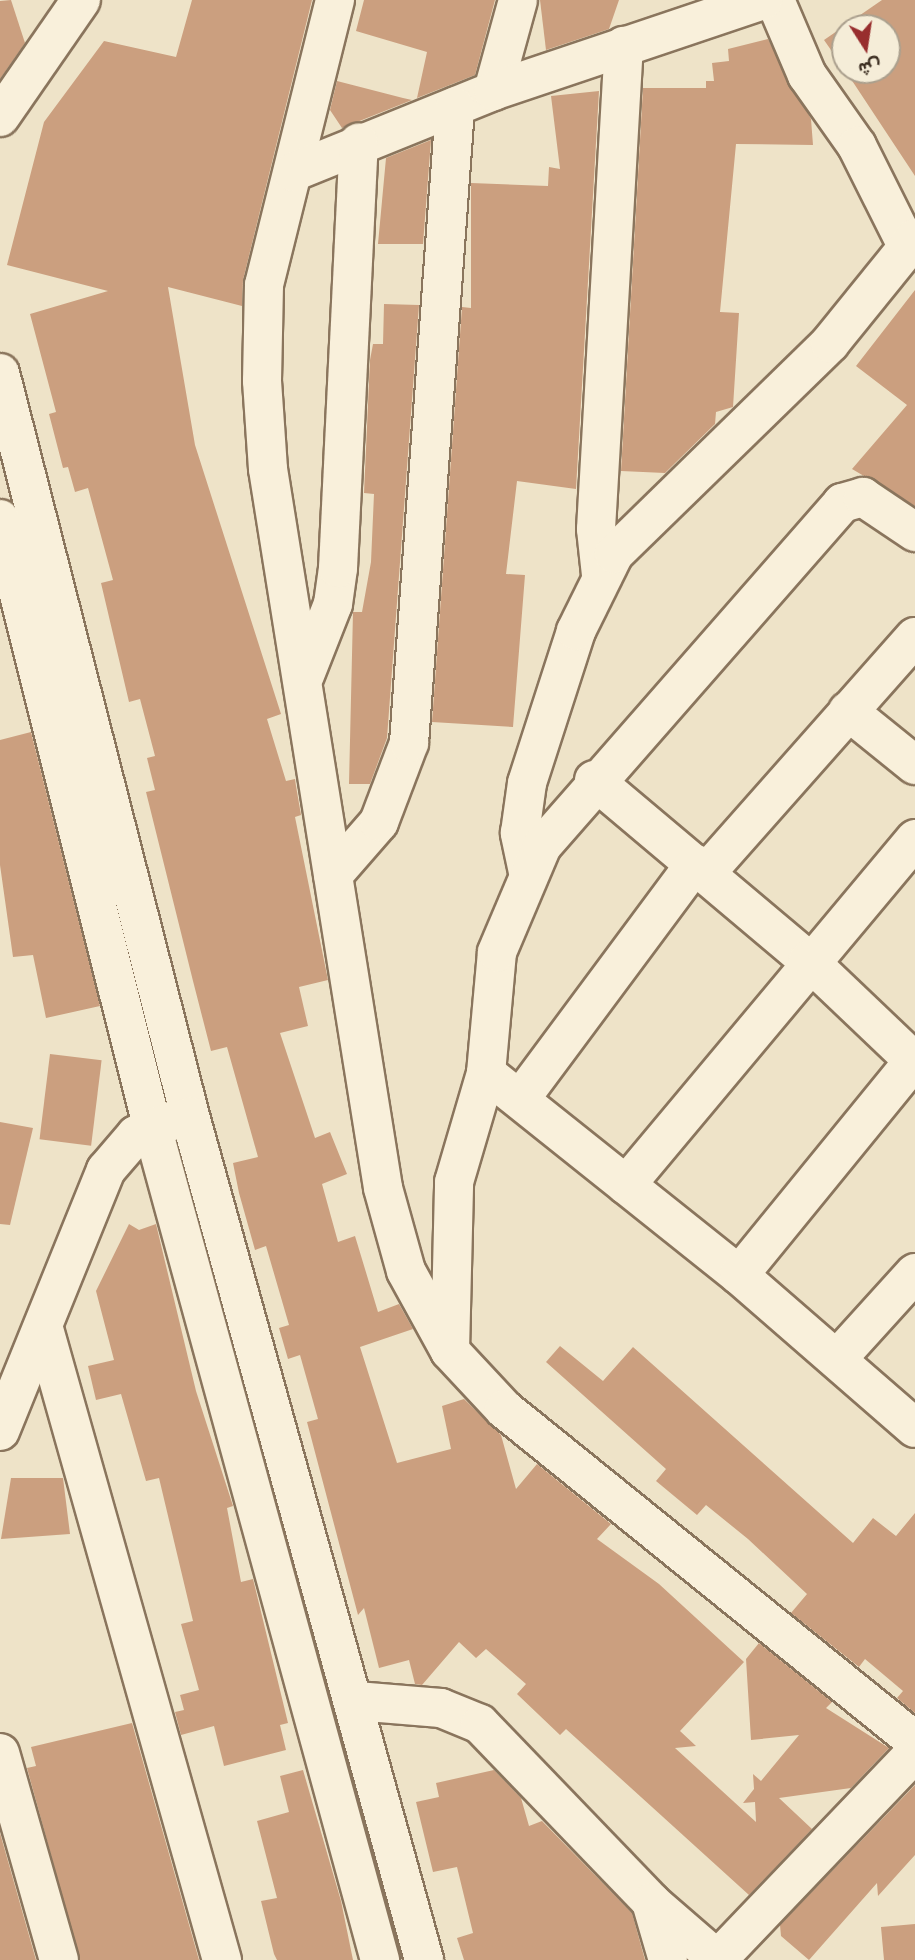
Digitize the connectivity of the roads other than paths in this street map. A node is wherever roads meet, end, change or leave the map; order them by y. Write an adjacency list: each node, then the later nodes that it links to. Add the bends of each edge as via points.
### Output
1 (81, 0): 8 (street)
2 (335, 0): 10 (street)
3 (519, 0): 6 (street)
4 (764, 0): 5 (street); 11 (street, via 807,75 857,146)
5 (624, 46): 6 (street); 16 (street, via 596,529)
6 (493, 91): 7 (street)
7 (455, 107): 9 (street); 27 (street, via 411,732 379,821)
8 (0, 117)
9 (359, 143): 10 (street); 18 (street, via 338,568 333,604)
10 (293, 172): 18 (street, via 264,285 262,381 268,469)
11 (911, 243): 16 (street, via 830,342 704,471 629,536)
12 (0, 373): 13 (street)
13 (42, 526): 15 (street); 23 (street)
14 (915, 532): 21 (street, via 863,497 849,498)
15 (2, 537): 24 (street)
16 (601, 575): 26 (street, via 576,631 527,783 520,833)
17 (915, 637): 19 (street)
18 (305, 675): 27 (street)
19 (848, 711): 20 (street); 25 (street)
20 (915, 765)
21 (594, 780): 25 (street); 26 (street)
22 (915, 839): 28 (street)
23 (118, 840): 24 (street); 32 (street)
24 (80, 851): 33 (street)
25 (700, 868): 28 (street); 31 (street)
26 (528, 872): 30 (street, via 497,952)
27 (332, 875): 38 (street, via 383,1188 406,1271)
28 (808, 960): 29 (street); 34 (street)
29 (915, 1060): 36 (street)
30 (486, 1073): 31 (street); 38 (street, via 454,1182)
31 (521, 1098): 34 (street)
32 (190, 1116): 33 (street); 42 (street)
33 (152, 1126): 37 (street, via 126,1144 106,1170); 49 (street)
34 (626, 1185): 36 (street)
35 (915, 1273): 39 (street)
36 (739, 1275): 39 (street)
37 (44, 1329): 41 (street); 48 (street)
38 (450, 1351): 43 (street, via 588,1481)
39 (836, 1359): 40 (street)
40 (915, 1428)
41 (0, 1431)
42 (356, 1701): 46 (street, via 441,1708 480,1724); 50 (street)
43 (915, 1741)
44 (0, 1753): 47 (street)
45 (915, 1753): 52 (street)
46 (651, 1902): 51 (street); 52 (street)
47 (58, 1960)
48 (222, 1960)
49 (380, 1960)
50 (424, 1960)
51 (668, 1960)
52 (718, 1960)

